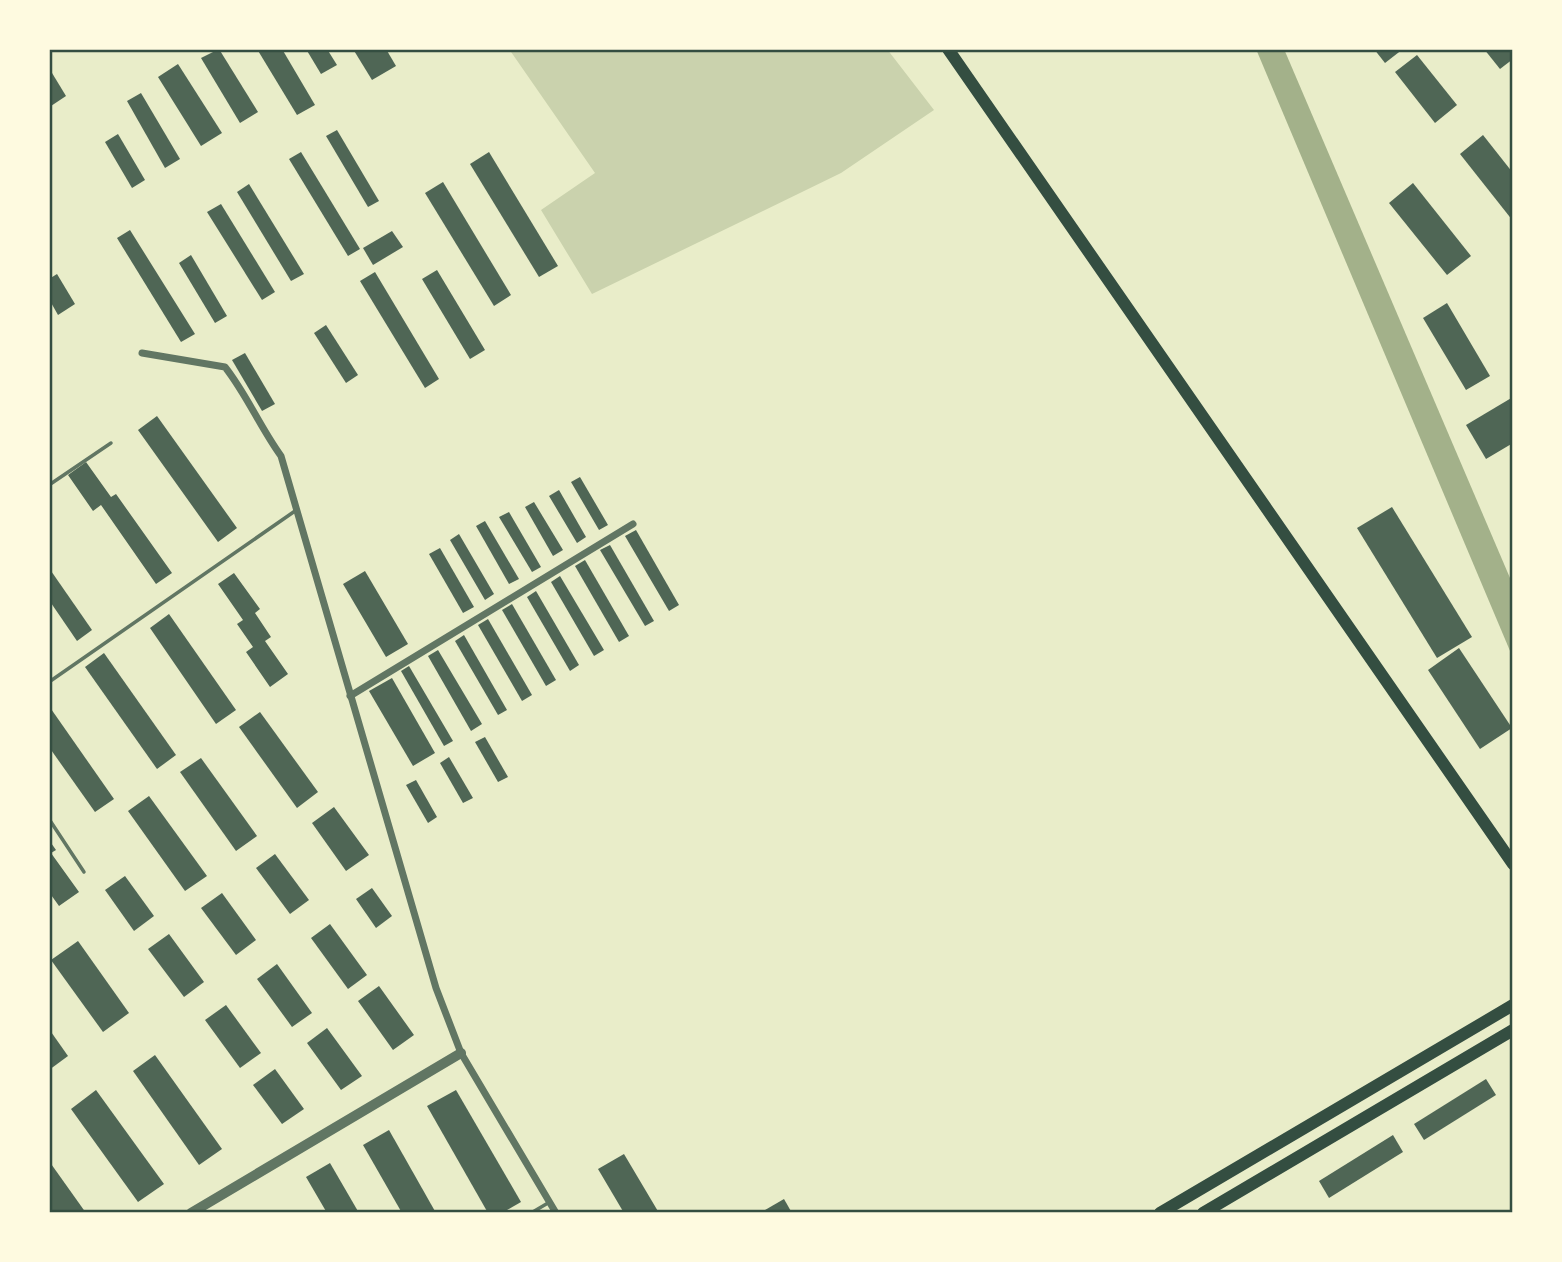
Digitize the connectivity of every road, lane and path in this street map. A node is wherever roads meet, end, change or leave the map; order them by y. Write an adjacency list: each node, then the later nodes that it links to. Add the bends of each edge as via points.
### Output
1 (948, 49): 10 (main road)
2 (142, 353): 5 (street, via 225,367 281,456)
3 (111, 443): 4 (lane)
4 (49, 485)
5 (295, 511): 7 (lane); 8 (street)
6 (633, 524): 8 (street)
7 (49, 682)
8 (350, 696): 14 (street, via 428,963)
9 (49, 819): 11 (lane)
10 (1513, 864)
11 (84, 872)
12 (1513, 1005): 19 (main road)
13 (1513, 1030): 20 (main road)
14 (461, 1052): 15 (street); 16 (street)
15 (550, 1202): 17 (lane); 18 (street)
16 (191, 1213)
17 (531, 1213)
18 (556, 1213)
19 (1160, 1213)
20 (1203, 1213)

